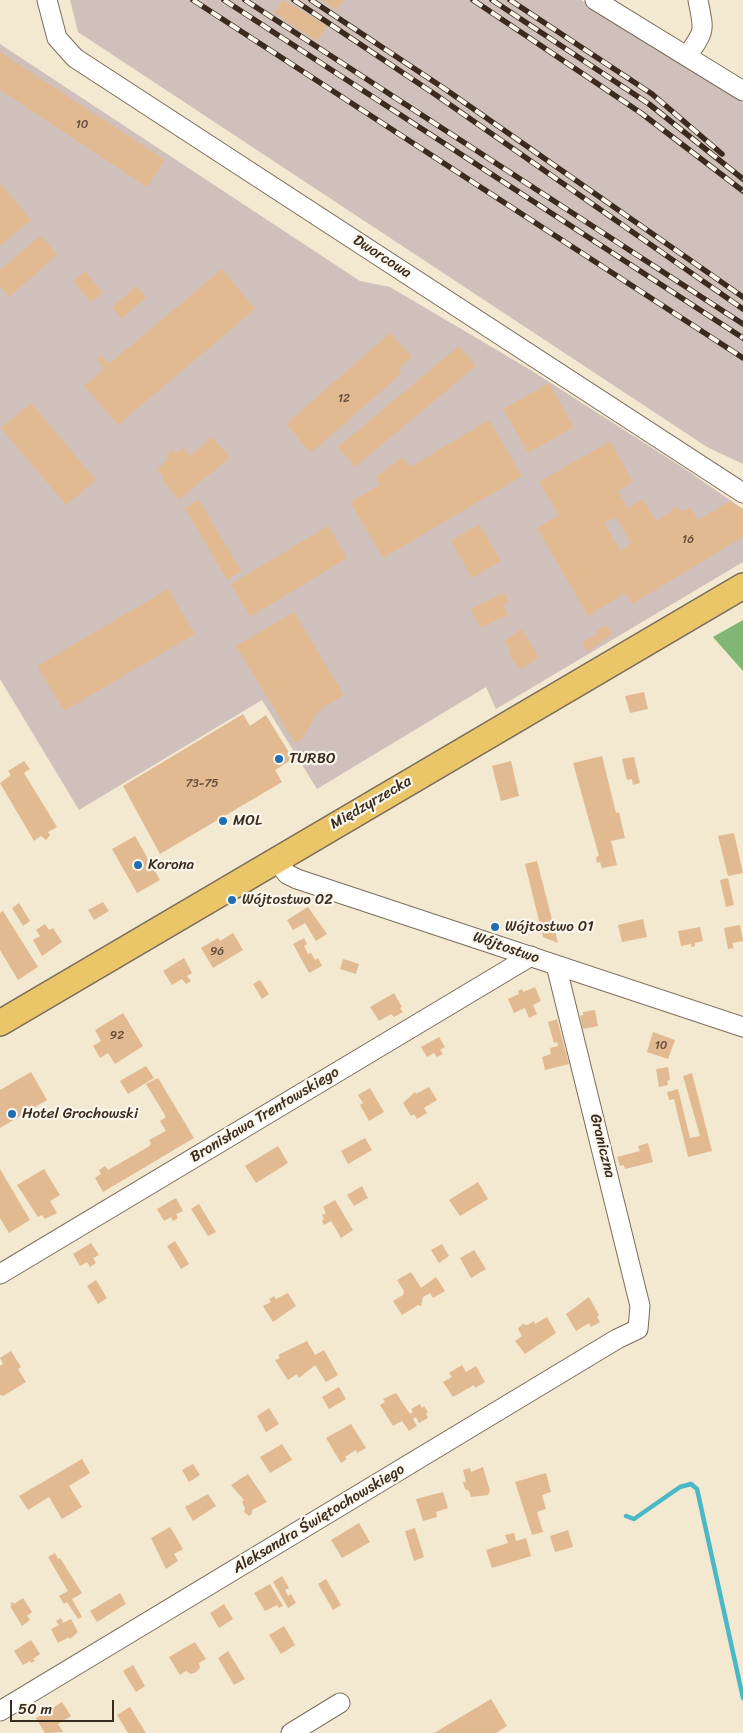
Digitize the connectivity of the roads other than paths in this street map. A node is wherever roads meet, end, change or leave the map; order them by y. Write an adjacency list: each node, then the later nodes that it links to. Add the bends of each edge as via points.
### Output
1 (47, 0): 6 (street, Dworcowa, via 57,38 75,58)
2 (595, 0): 4 (street)
3 (698, 0): 4 (street, via 704,27)
4 (687, 56): 5 (street)
5 (743, 91)
6 (743, 493)
7 (743, 586): 8 (main road, Międzyrzecka)
8 (275, 860): 9 (street, Wójtostwo, via 287,874 297,879); 11 (main road, Międzyrzecka)
9 (531, 956): 10 (street, Wójtostwo); 13 (street, Bronisława Trentowskiego)
10 (556, 965): 12 (street, Wójtostwo); 14 (street, Graniczna, via 640,1306)
11 (0, 1023)
12 (743, 1028)
13 (0, 1274)
14 (638, 1329): 16 (street, Aleksandra Świętochowskiego)
15 (340, 1703): 17 (street)
16 (0, 1711)
17 (291, 1733)

